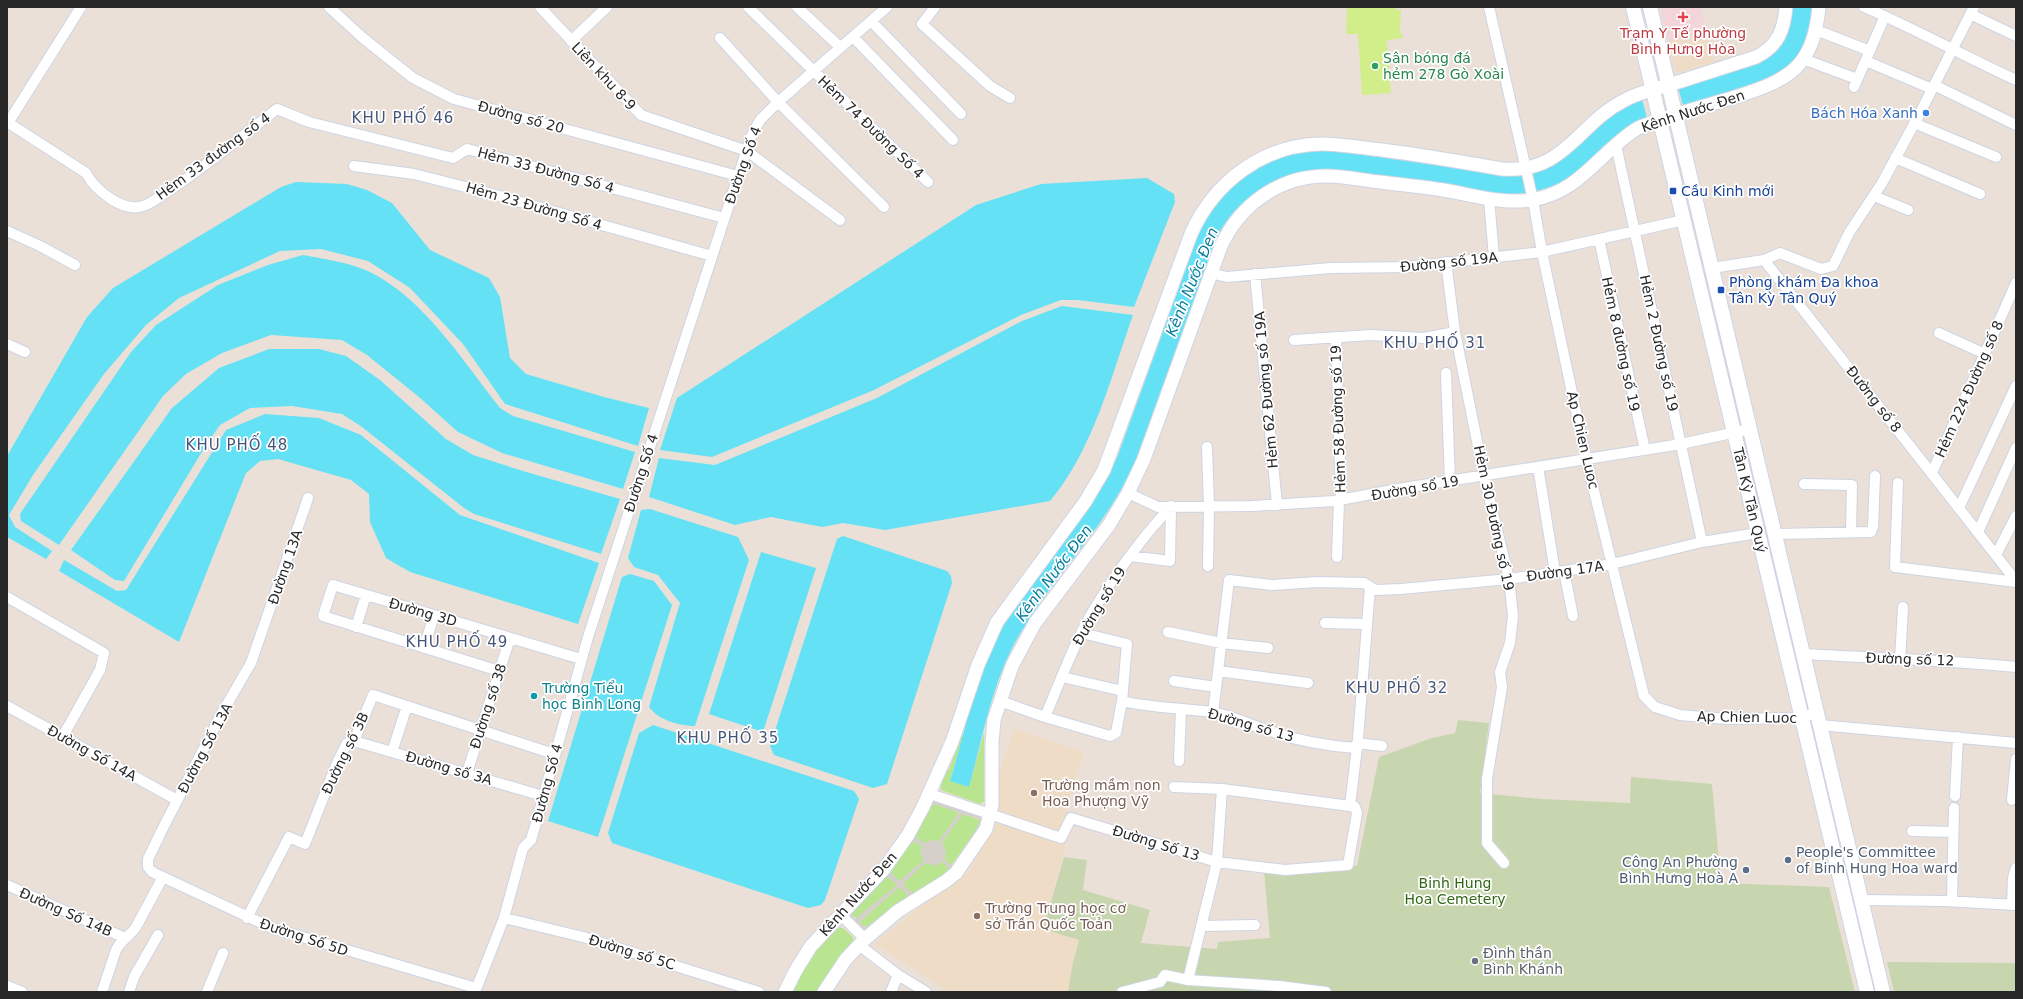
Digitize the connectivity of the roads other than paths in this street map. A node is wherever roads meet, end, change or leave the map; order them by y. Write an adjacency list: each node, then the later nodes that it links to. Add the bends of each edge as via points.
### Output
1 (81, 7): 39 (street)
2 (329, 7): 49 (street, Đường số 20, via 413,78 454,99)
3 (540, 7): 22 (street, Liên khu 8-9)
4 (606, 7): 22 (street)
5 (748, 7): 28 (street, Hẻm 74 Đường Số 4)
6 (797, 7): 23 (street)
7 (887, 7): 17 (street, Đường Số 4)
8 (935, 7): 33 (street, via 922,24 990,86)
9 (1489, 7): 48 (street, Ap Chien Luoc)
10 (1633, 7): 32 (main road, Tân Kỳ Tân Quý)
11 (1650, 7): 30 (main road, Tân Kỳ Tân Quý)
12 (1786, 7): 30 (street, Kênh Nước Đen, via 1780,35 1768,50 1756,57)
13 (1819, 7): 18 (street, Kênh Nước Đen)
14 (1864, 7): 16 (street)
15 (1972, 10): 19 (street); 24 (street)
16 (1885, 16): 24 (street); 25 (street)
17 (871, 21): 20 (street, Đường Số 4); 36 (street)
18 (1816, 30): 25 (street); 26 (street, Kênh Nước Đen)
19 (2016, 36)
20 (853, 37): 23 (street, Đường Số 4); 42 (street)
21 (720, 38): 34 (street)
22 (571, 40): 44 (street, Liên khu 8-9, via 641,114)
23 (840, 47): 28 (street, Đường Số 4)
24 (1952, 49): 29 (street); 31 (street)
25 (1870, 51): 27 (street)
26 (1803, 59): 27 (street, via 1856,83); 37 (street, Kênh Nước Đen, via 1787,77 1770,85)
27 (1866, 60): 31 (street)
28 (814, 72): 34 (street, Đường Số 4); 50 (street, Hẻm 74 Đường Số 4)
29 (2016, 80)
30 (1668, 85): 32 (street, Kênh Nước Đen); 37 (main road, Tân Kỳ Tân Quý)
31 (1933, 87): 40 (street); 41 (street)
32 (1653, 90): 38 (main road, Tân Kỳ Tân Quý); 48 (street, Kênh Nước Đen, via 1617,104 1557,156)
33 (1010, 98)
34 (778, 102): 44 (street, Đường Số 4, via 760,120); 55 (street)
35 (277, 109): 39 (street, Hẻm 33 đường số 4, via 180,183 143,207 125,206 111,200 86,173); 57 (street, Hẻm 33 Đường Số 4, via 309,122 453,158 467,149)
36 (961, 114)
37 (1675, 116): 38 (street, Kênh Nước Đen); 69 (main road, Tân Kỳ Tân Quý)
38 (1660, 120): 43 (street, Kênh Nước Đen, via 1638,128); 59 (main road, Tân Kỳ Tân Quý)
39 (8, 122)
40 (1914, 123): 45 (street); 46 (street)
41 (2016, 125)
42 (953, 140)
43 (1616, 145): 53 (street, Kênh Nước Đen, via 1572,184); 61 (street, Hẻm 2 Đường số 19)
44 (747, 151): 49 (street, Đường Số 4); 58 (street, Liên khu 8-9)
45 (1996, 157)
46 (1895, 158): 51 (street); 52 (street)
47 (354, 166): 64 (street, Hẻm 23 Đường Số 4, via 414,174)
48 (1527, 170): 53 (street, Ap Chien Luoc); 166 (street, Kênh Nước Đen, via 1502,169 1410,154 1316,144 1291,148 1264,157 1241,171 1220,190 1202,213 1191,234 1104,470 1086,502 997,622)
49 (738, 176): 57 (street, Đường Số 4)
50 (928, 182)
51 (1980, 194)
52 (1874, 196): 56 (street); 66 (street, via 1849,233 1833,266 1821,269 1780,253)
53 (1532, 197): 54 (street, Kênh Nước Đen, via 1509,201); 63 (street, Ap Chien Luoc)
54 (1489, 199): 65 (street); 70 (street, Kênh Nước Đen, via 1445,190 1335,177 1316,176 1296,180 1270,191 1245,210 1225,237)
55 (884, 207)
56 (1908, 210)
57 (724, 218): 64 (street, Đường Số 4)
58 (840, 220)
59 (1684, 220): 61 (street, Đường số 19A); 83 (main road, Tân Kỳ Tân Quý)
60 (7, 231): 68 (street)
61 (1634, 231): 62 (street, Đường số 19A); 84 (street, Hẻm 2 Đường số 19)
62 (1599, 239): 63 (street, Đường số 19A); 87 (street, Hẻm 8 đường số 19)
63 (1542, 252): 65 (street, Đường số 19A); 88 (street, Ap Chien Luoc)
64 (712, 256): 134 (street, Đường Số 4)
65 (1494, 257): 67 (street, Đường số 19A)
66 (1764, 260): 69 (street); 90 (street, Đường số 8)
67 (1446, 262): 71 (street, Đường số 19A, via 1408,267 1331,268); 73 (street, Hẻm 30 Đường số 19)
68 (75, 265)
69 (1712, 268): 82 (main road, Tân Kỳ Tân Quý)
70 (1210, 273): 71 (street, Đường số 19A, via 1227,277); 96 (street, Kênh Nước Đen, via 1144,459)
71 (1255, 274): 99 (street, Hẻm 62 Đường số 19A)
72 (2016, 283): 79 (street, Hẻm 224 Đường số 8)
73 (1455, 332): 75 (street, via 1424,338 1371,335); 91 (street, Hẻm 30 Đường số 19)
74 (1939, 333): 79 (street)
75 (1336, 338): 76 (street); 98 (street, Hẻm 58 Đường số 19)
76 (1294, 340)
77 (7, 344): 78 (street)
78 (25, 352)
79 (1985, 354): 90 (street, Hẻm 224 Đường số 8)
80 (1446, 373): 93 (street)
81 (2016, 386): 102 (street)
82 (1750, 429): 83 (street, Đường số 19); 107 (main road, Tân Kỳ Tân Quý)
83 (1734, 433): 84 (street, Đường số 19); 106 (main road, Tân Kỳ Tân Quý)
84 (1681, 444): 87 (street, Đường số 19); 108 (street, Hẻm 2 Đường số 19)
85 (1206, 447): 101 (street)
86 (2016, 448): 105 (street)
87 (1645, 450): 88 (street, Đường số 19)
88 (1586, 458): 89 (street, Đường số 19); 112 (street, Ap Chien Luoc)
89 (1538, 467): 91 (street, Đường số 19); 114 (street)
90 (1932, 474): 102 (street, Đường số 8)
91 (1484, 476): 93 (street, Đường số 19); 115 (street, Hẻm 30 Đường số 19)
92 (1876, 476): 104 (street, via 1872,530)
93 (1450, 482): 98 (street, Đường số 19)
94 (1898, 483): 116 (street, via 1895,567)
95 (1804, 484): 104 (street, via 1852,486)
96 (1128, 493): 100 (street, Đường số 19, via 1158,506); 144 (street, Kênh Nước Đen, via 1109,525 1030,631 1012,666)
97 (308, 498): 128 (street, Đường 13A)
98 (1340, 500): 99 (street, Đường số 19); 111 (street, Hẻm 58 Đường số 19)
99 (1277, 505): 101 (street, Đường số 19)
100 (1171, 506): 101 (street, Đường số 19); 110 (street, Đường số 19); 110 (street, via 1170,561)
101 (1209, 506): 113 (street)
102 (1959, 508): 105 (street, Đường số 8)
103 (2016, 516): 109 (street)
104 (1851, 532): 107 (street)
105 (1978, 532): 109 (street, Đường số 8)
106 (1758, 533): 108 (street, Đường 17A); 150 (main road, Tân Kỳ Tân Quý)
107 (1775, 534): 133 (main road, Tân Kỳ Tân Quý)
108 (1702, 542): 112 (street, Đường 17A)
109 (1996, 555): 116 (street, Đường số 8)
110 (1130, 556): 127 (street, Đường số 19, via 1092,612)
111 (1337, 557)
112 (1612, 564): 114 (street, Đường 17A); 150 (street, Ap Chien Luoc, via 1644,696 1655,707 1680,715 1726,719)
113 (1208, 566)
114 (1559, 571): 115 (street, Đường 17A); 122 (street)
115 (1509, 578): 117 (street, Đường 17A, via 1395,590 1375,590); 178 (street, Hẻm 30 Đường số 19, via 1512,623 1510,643 1500,672 1502,687 1488,779 1488,843)
116 (2016, 581)
117 (1370, 587): 124 (street); 130 (street, Đường 17A, via 1364,583 1272,585 1229,580)
118 (366, 595): 121 (street, Đường 3D); 125 (street); 125 (street, Đường 3D, via 333,585 323,616)
119 (7, 597): 153 (street, via 104,653 100,670)
120 (1903, 607): 135 (street)
121 (434, 615): 129 (street, Đường 3D); 131 (street)
122 (1573, 616)
123 (1325, 623): 124 (street)
124 (1366, 624): 157 (street)
125 (356, 627): 131 (street)
126 (1168, 632): 130 (street)
127 (1082, 633): 139 (street, Đường số 19); 143 (street, via 1128,644)
128 (260, 637): 169 (street, Đường Số 13A, via 251,663)
129 (510, 638): 134 (street, Đường 3D); 137 (street, Đường số 38)
130 (1221, 643): 132 (street); 138 (street)
131 (424, 648): 137 (street)
132 (1268, 648)
133 (1803, 654): 135 (street, Đường số 12); 151 (main road, Tân Kỳ Tân Quý)
134 (581, 659): 160 (street, Đường Số 4)
135 (1900, 660): 136 (street, Đường số 12)
136 (2016, 667)
137 (499, 671): 152 (street, Đường số 38)
138 (1218, 671): 141 (street); 142 (street)
139 (1062, 677): 143 (street); 149 (street, Đường số 19)
140 (1174, 681): 142 (street)
141 (1308, 683)
142 (1216, 687): 148 (street)
143 (1122, 696): 147 (street, Đường số 13, via 1147,707); 149 (street, via 1116,733 1110,736)
144 (1000, 701): 149 (street); 173 (street, Kênh Nước Đen, via 994,720 992,742)
145 (7, 706): 153 (street, Đường Số 14A)
146 (407, 706): 152 (street, Đường số 3B); 155 (street, Đường số 3B, via 372,695); 159 (street)
147 (1181, 710): 148 (street, Đường số 13); 162 (street)
148 (1213, 713): 157 (street, Đường số 13, via 1302,740 1339,747)
149 (1045, 717)
150 (1802, 718): 151 (street, Ap Chien Luoc); 209 (main road, Tân Kỳ Tân Quý)
151 (1819, 719): 154 (street); 182 (main road, Tân Kỳ Tân Quý)
152 (480, 731): 160 (street, Đường số 3B); 163 (street, Đường số 38)
153 (63, 736): 169 (street, Đường Số 14A)
154 (1958, 737): 156 (street); 168 (street)
155 (354, 741): 159 (street, Đường số 3A); 186 (street, Đường số 3B, via 347,743 337,763 305,844 288,837)
156 (2016, 743)
157 (1356, 746): 158 (street, Đường số 13); 171 (street)
158 (1382, 746)
159 (392, 752): 163 (street, Đường số 3A)
160 (554, 754): 167 (street, Đường Số 4)
161 (2016, 759): 170 (street)
162 (1179, 761)
163 (467, 773): 167 (street, Đường số 3A)
164 (1174, 787): 165 (street)
165 (1222, 789): 171 (street); 177 (street)
166 (930, 794): 173 (street); 185 (street, Kênh Nước Đen, via 908,835 891,859)
167 (543, 796): 187 (street, Đường Số 4, via 531,840 523,848)
168 (1955, 796)
169 (177, 800): 176 (street, Đường Số 13A)
170 (2012, 800)
171 (1350, 806): 177 (street, via 1355,807 1357,813 1348,865 1285,870)
172 (1954, 808): 175 (street)
173 (991, 815): 177 (street, Đường Số 13, via 1061,838 1071,818); 192 (street, Kênh Nước Đen, via 982,835 956,873 898,911)
174 (1912, 832): 175 (street)
175 (1953, 832): 183 (street)
176 (148, 859): 180 (street, Đường Số 5D, via 148,868)
177 (1217, 862): 189 (street, Đường Số 13)
178 (1504, 863)
179 (2016, 868): 184 (street, via 2013,878)
180 (163, 877): 186 (street, Đường Số 5D); 191 (street, via 136,927)
181 (7, 885): 191 (street, Đường Số 14B)
182 (1862, 900): 183 (street); 210 (main road, Tân Kỳ Tân Quý)
183 (1952, 901): 184 (street)
184 (2014, 905)
185 (840, 914): 192 (street); 203 (street, Kênh Nước Đen, via 806,953)
186 (248, 918): 197 (street, Đường Số 5D, via 302,938)
187 (504, 918): 197 (street, Đường Số 4); 202 (street, Đường số 5C, via 590,939)
188 (1255, 925): 189 (street)
189 (1201, 926): 195 (street, Đường Số 13)
190 (158, 935): 200 (street, via 134,977)
191 (125, 938): 199 (street, via 116,950)
192 (862, 942): 194 (street); 204 (street, Kênh Nước Đen, via 838,970)
193 (223, 953): 201 (street)
194 (898, 975): 205 (street); 206 (street)
195 (1188, 980): 207 (street, via 1165,975 1160,982); 208 (street)
196 (7, 986): 198 (street)
197 (476, 990)
198 (22, 992)
199 (102, 992)
200 (129, 992)
201 (207, 992)
202 (759, 992)
203 (785, 992)
204 (824, 992)
205 (891, 992)
206 (926, 992)
207 (1122, 992)
208 (1326, 992)
209 (1867, 992)
210 (1884, 992)

